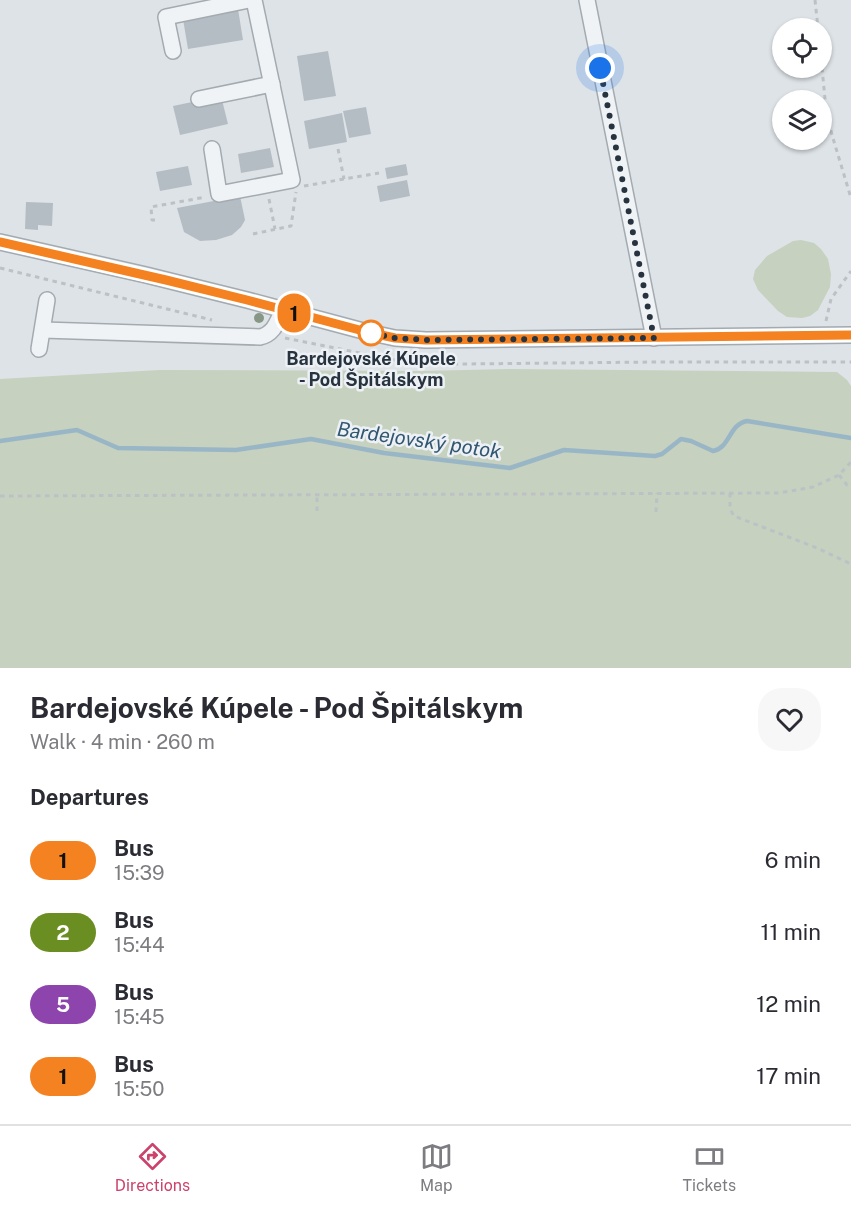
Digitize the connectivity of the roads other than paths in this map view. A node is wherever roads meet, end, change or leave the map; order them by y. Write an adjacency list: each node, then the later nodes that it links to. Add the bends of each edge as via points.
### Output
1 (249, 0): 4 (street, via 166,16)
2 (254, 0): 5 (street)
3 (587, 0): 13 (street)
4 (173, 51)
5 (272, 84): 6 (street); 7 (street, via 292,180 219,194)
6 (199, 99)
7 (212, 149)
8 (0, 242): 10 (street)
9 (47, 300): 11 (street)
10 (283, 310): 11 (street, via 274,329 260,337); 13 (street, via 408,339)
11 (43, 330): 14 (street)
12 (851, 335): 13 (street)
13 (654, 338)
14 (39, 349)

